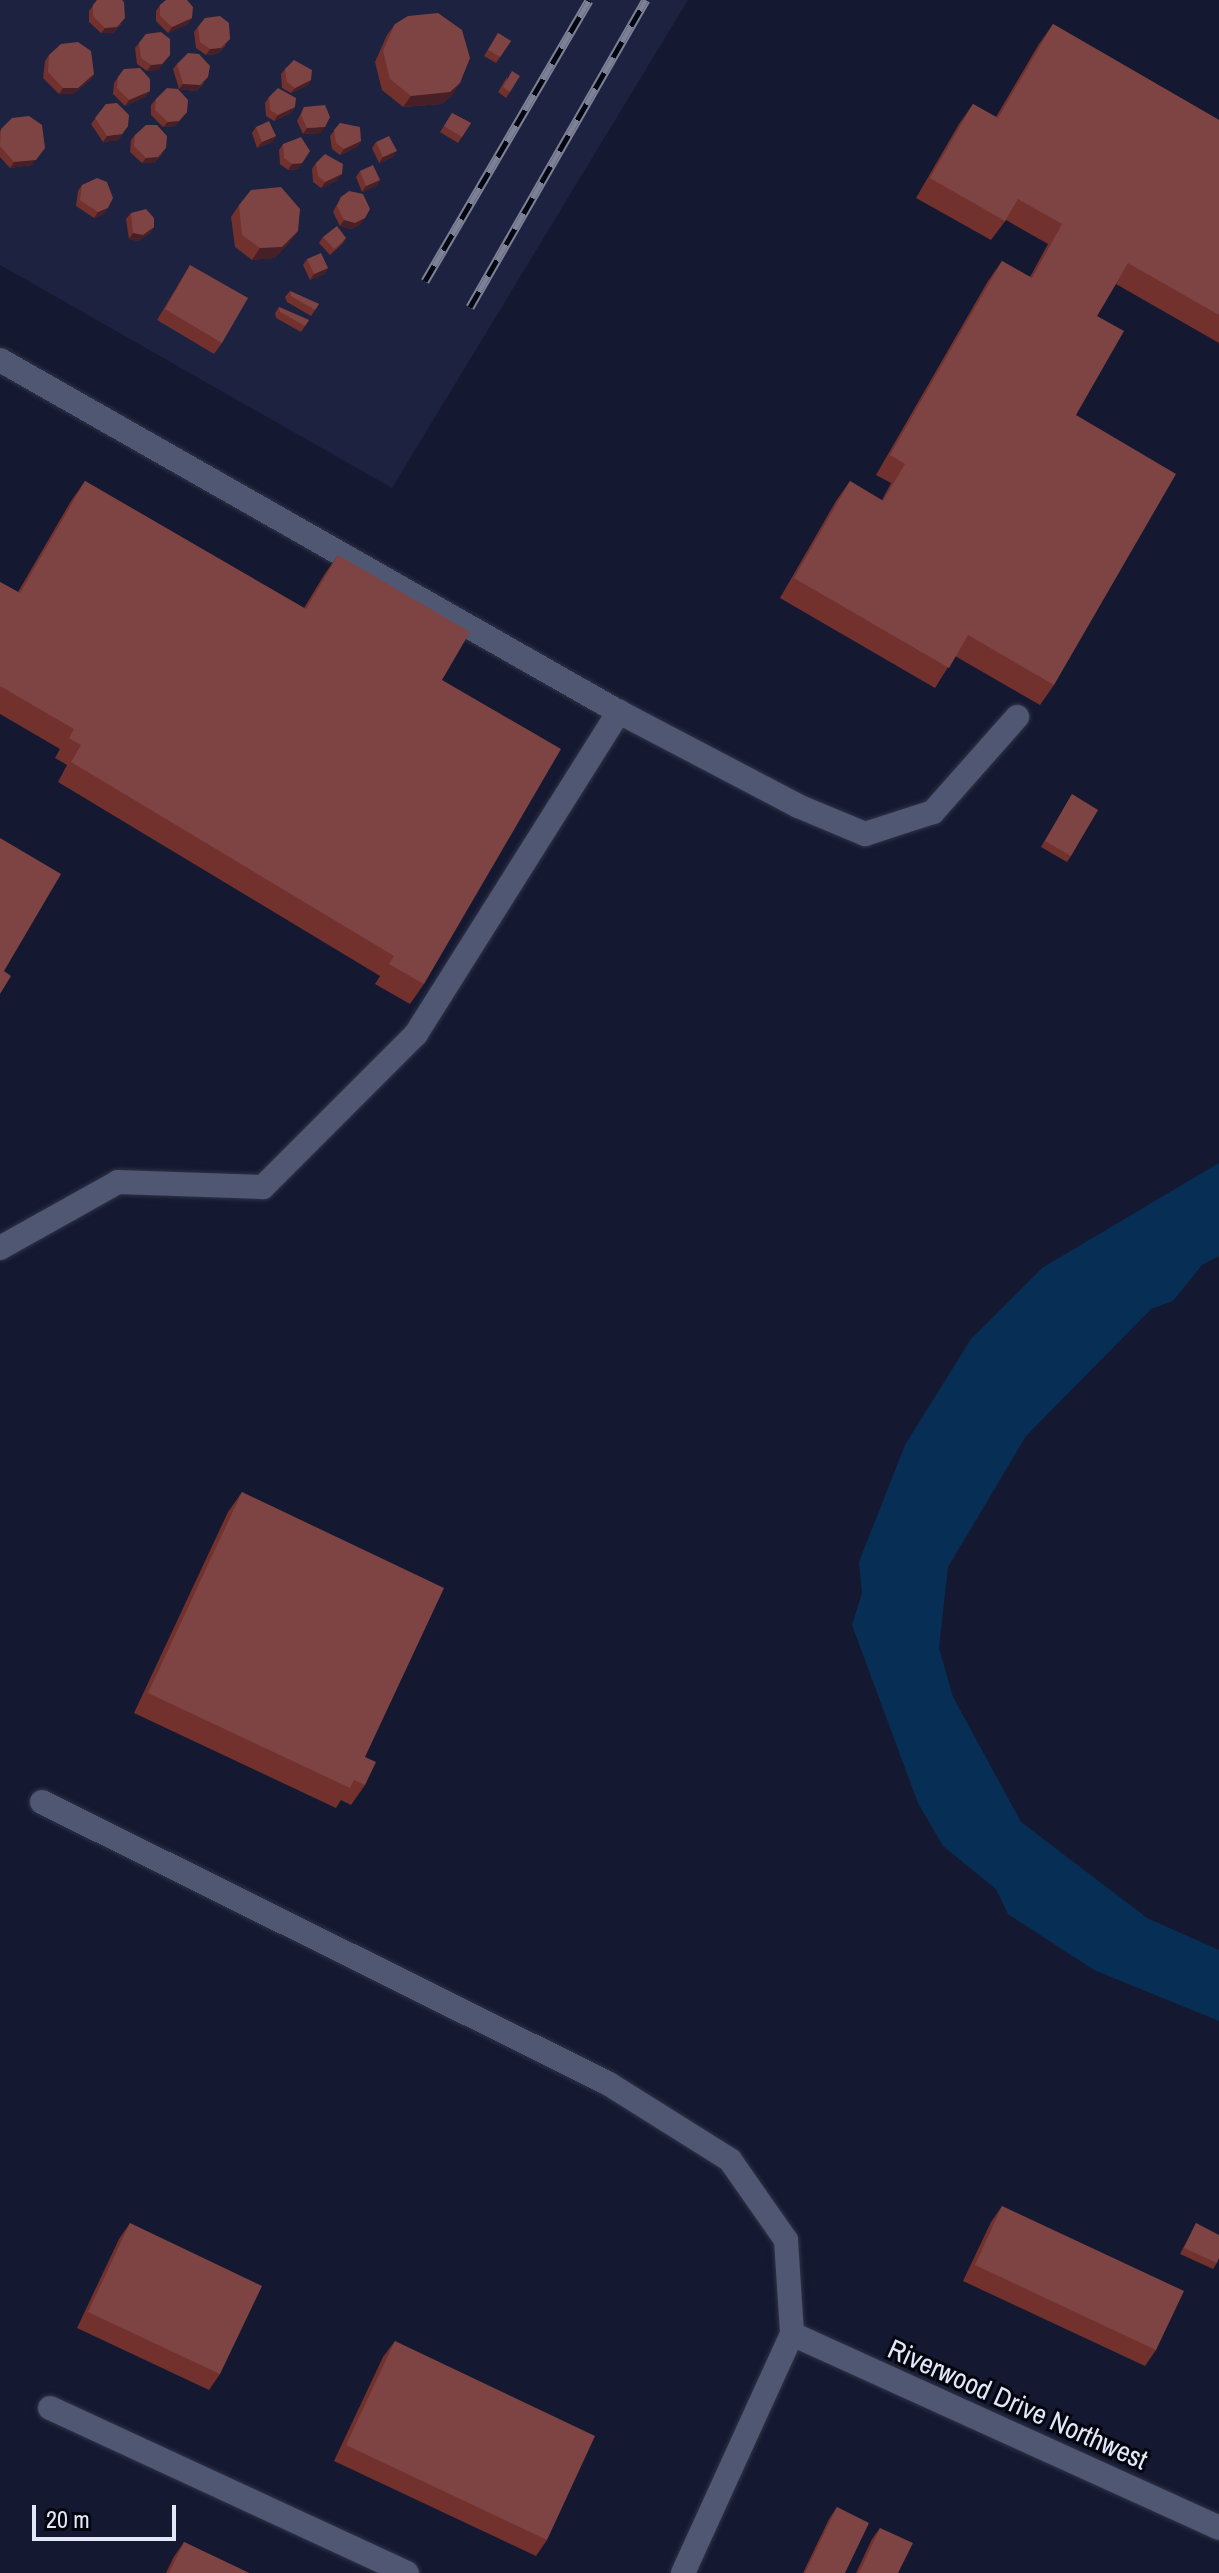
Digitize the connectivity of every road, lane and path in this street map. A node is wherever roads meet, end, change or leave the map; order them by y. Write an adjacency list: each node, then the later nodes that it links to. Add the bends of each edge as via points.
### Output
1 (0, 360): 2 (street)
2 (619, 712): 3 (street, via 798,806 865,834 933,812); 4 (street, via 416,1034 263,1187 118,1182)
3 (1017, 717)
4 (0, 1248)
5 (42, 1802): 6 (street, via 609,2084 730,2160 786,2240)
6 (792, 2334): 8 (street, Riverwood Drive Northwest); 10 (street)
7 (50, 2408): 9 (street)
8 (1219, 2528)
9 (407, 2573)
10 (683, 2573)

